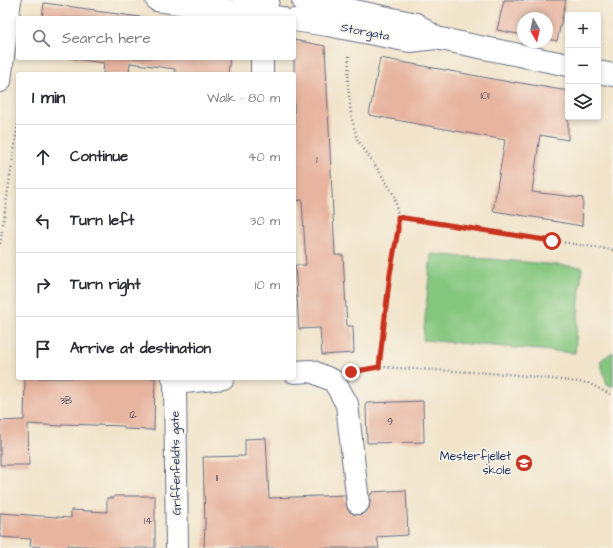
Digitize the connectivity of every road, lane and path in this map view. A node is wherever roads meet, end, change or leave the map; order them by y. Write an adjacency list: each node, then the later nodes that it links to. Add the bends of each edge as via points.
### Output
1 (10, 0): 13 (main road)
2 (157, 0): 4 (main road)
3 (303, 0): 6 (main road, Storgata, via 416,24)
4 (262, 11)
5 (296, 20): 6 (main road, Storgata, via 410,41)
6 (436, 38): 9 (main road, Storgata)
7 (349, 54): 15 (path, via 348,84 351,115 357,139 395,197)
8 (262, 60): 10 (main road)
9 (565, 64)
10 (262, 72)
11 (601, 73): 12 (main road)
12 (613, 75)
13 (0, 81)
14 (16, 137): 16 (path)
15 (398, 217): 17 (path); 18 (path)
16 (0, 244)
17 (613, 250)
18 (379, 367): 21 (path, via 351,372); 22 (path, via 508,374 580,382 588,383)
19 (296, 372): 21 (main road, via 311,371)
20 (174, 380): 24 (main road, Griffenfeldts gate)
21 (334, 381): 23 (main road, via 347,404)
22 (612, 395)
23 (358, 503)
24 (177, 548)

